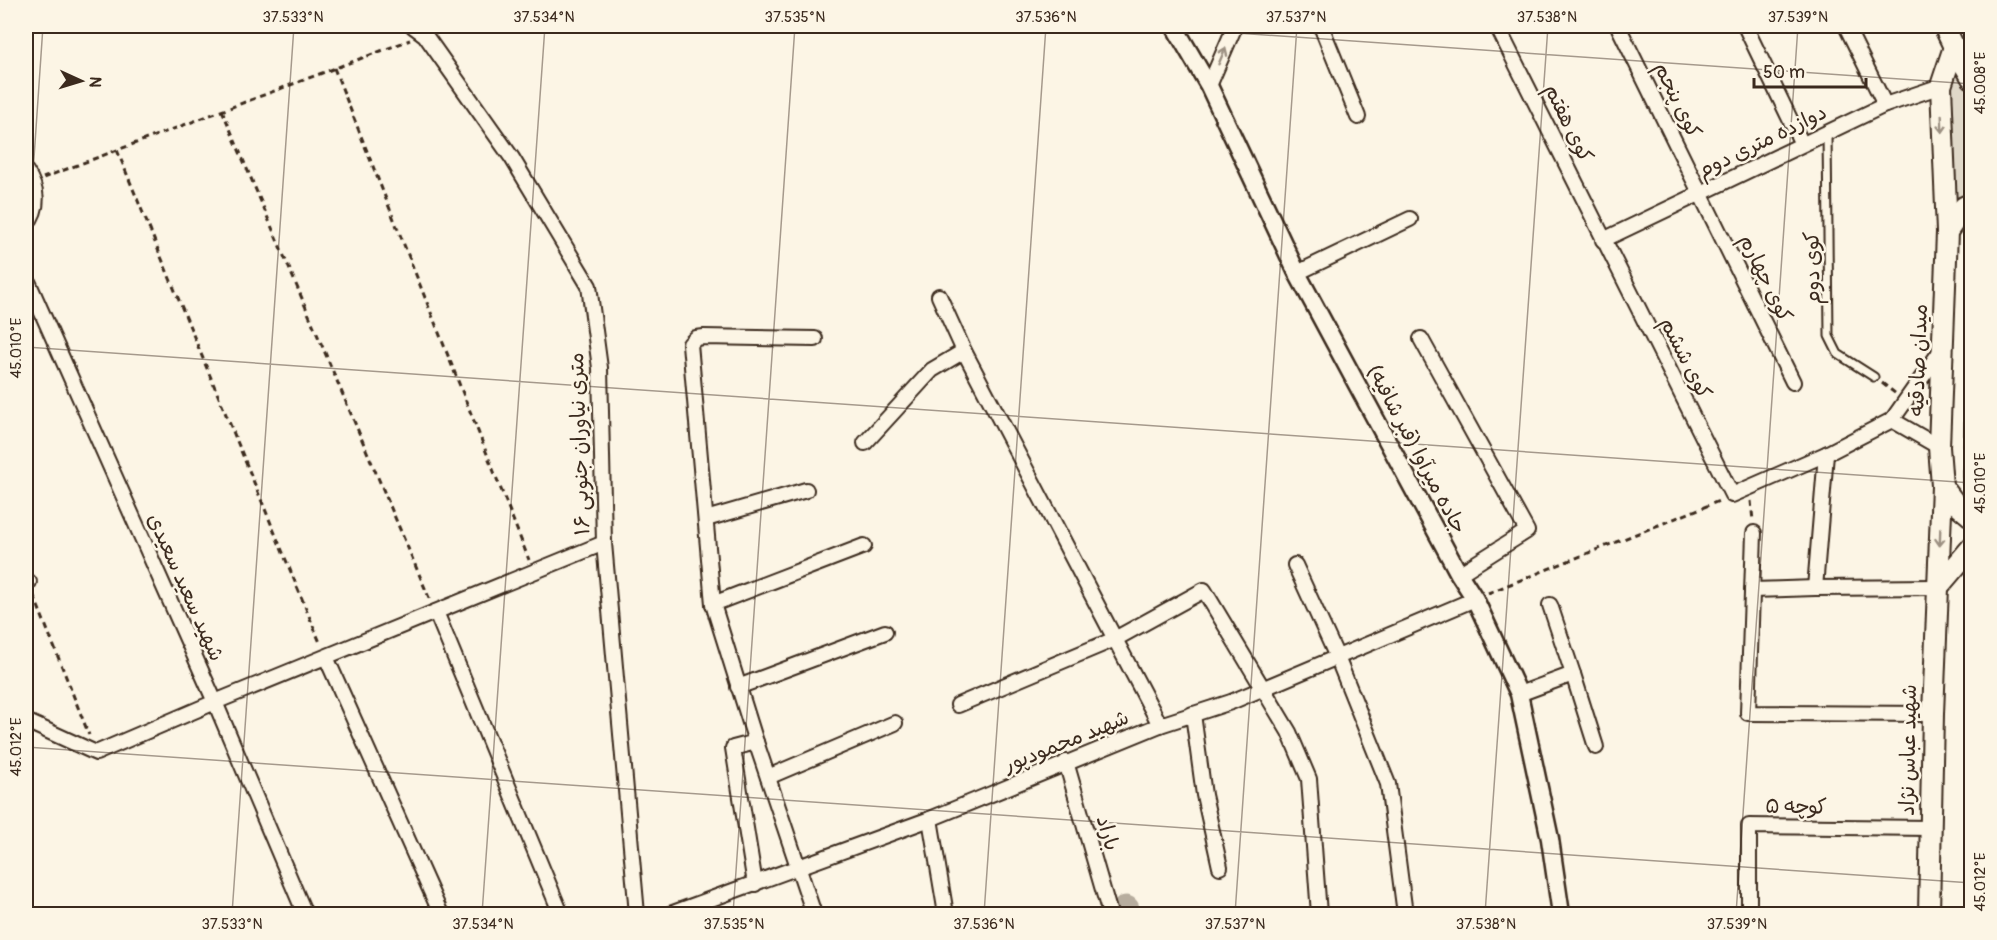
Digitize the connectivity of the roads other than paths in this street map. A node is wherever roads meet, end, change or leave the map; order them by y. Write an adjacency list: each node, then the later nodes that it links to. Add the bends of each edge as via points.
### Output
1 (413, 26): 45 (street, ۱۶ متری نیاوران جنوبی, via 425,35 512,158 589,286 600,368)
2 (1174, 26): 14 (street, جاده میرآوا (قبر شافیه))
3 (1222, 26): 4 (street)
4 (1229, 26)
5 (1235, 26): 14 (street, one-way to 5)
6 (1321, 26): 17 (street)
7 (1497, 26): 26 (street, کوی هفتم)
8 (1618, 26): 21 (street, کوی پنجم)
9 (1745, 26): 19 (street)
10 (1845, 26): 16 (street)
11 (1944, 26): 12 (main road)
12 (1954, 47): 13 (main road); 15 (main road)
13 (1971, 78)
14 (1209, 86): 27 (street, جاده میرآوا (قبر شافیه))
15 (1941, 86): 16 (street, دوازده متری دوم); 25 (main road, میدان صادقیه, one-way to 25)
16 (1885, 105): 18 (street, دوازده متری دوم)
17 (1358, 117)
18 (1827, 132): 19 (street, دوازده متری دوم); 34 (lane, کوی دوم, via 1829,336 1838,354)
19 (1802, 144): 21 (street, دوازده متری دوم)
20 (29, 176): 24 (street, via 36,207)
21 (1701, 193): 26 (street, دوازده متری دوم); 35 (street, کوی چهارم)
22 (1971, 203): 25 (main road)
23 (1410, 219): 27 (street)
24 (26, 225)
25 (1947, 232): 32 (main road, میدان صادقیه)
26 (1603, 240): 39 (street, کوی ششم, via 1732,495)
27 (1297, 273): 49 (street, جاده میرآوا (قبر شافیه))
28 (26, 277): 65 (street, شهید سعید سعیدی)
29 (939, 296): 33 (street)
30 (816, 339): 43 (street, via 704,337 690,344)
31 (1421, 339): 49 (street, via 1527,531)
32 (1942, 349): 36 (street); 38 (main road, میدان صادقیه)
33 (964, 351): 37 (street, via 932,370); 58 (street)
34 (1874, 376)
35 (1793, 382)
36 (1892, 420): 38 (street); 39 (street)
37 (865, 443)
38 (1939, 447): 40 (main road, میدان صادقیه)
39 (1826, 453): 51 (street)
40 (1942, 486): 42 (main road); 50 (main road, شهید عباس نژاد, one-way to 50)
41 (806, 490): 43 (street)
42 (1971, 517)
43 (706, 519): 54 (street)
44 (1754, 532): 52 (street)
45 (604, 543): 56 (street); 84 (street, ۱۶ متری نیاوران جنوبی)
46 (864, 546): 54 (street)
47 (1971, 547): 50 (main road)
48 (1295, 565): 60 (street)
49 (1459, 574): 53 (street, جاده میرآوا (قبر شافیه))
50 (1938, 587): 51 (street); 68 (main road, شهید عباس نژاد)
51 (1815, 588): 52 (street)
52 (1752, 590): 68 (street, via 1748,713)
53 (1475, 599): 60 (street, شهید محمودپور); 64 (street, جاده میرآوا (قبر شافیه))
54 (713, 604): 62 (street)
55 (1550, 605): 61 (street)
56 (436, 612): 59 (street); 83 (street)
57 (885, 632): 62 (street)
58 (1114, 639): 63 (street, via 1204,590); 66 (street); 71 (street)
59 (326, 657): 65 (street); 82 (street)
60 (1337, 657): 63 (street, شهید محمودپور); 90 (street, via 1388,784)
61 (1573, 674): 64 (street); 73 (street)
62 (738, 687): 72 (street)
63 (1264, 687): 67 (street, شهید محمودپور); 89 (street, via 1309,779)
64 (1519, 694): 91 (street, جاده میرآوا (قبر شافیه), via 1550,839)
65 (215, 702): 69 (street, via 96,753); 81 (street, شهید سعید سعیدی)
66 (958, 705)
67 (1194, 714): 71 (street, شهید محمودپور); 78 (street, via 1204,795)
68 (1933, 714): 77 (main road, شهید عباس نژاد)
69 (26, 721)
70 (895, 723): 75 (street)
71 (1160, 725): 74 (street, شهید محمودپور)
72 (756, 742): 75 (street); 80 (street, via 733,748)
73 (1596, 747)
74 (1066, 762): 76 (street, شهید محمودپور); 88 (street, باراد)
75 (768, 777): 79 (street)
76 (930, 819): 79 (street, شهید محمودپور); 87 (street)
77 (1931, 828): 92 (street, کوچه ۵, via 1749,826); 93 (main road, شهید عباس نژاد)
78 (1220, 867)
79 (798, 868): 80 (street, شهید محمودپور); 86 (street)
80 (755, 884): 85 (street, شهید محمودپور)
81 (305, 915)
82 (441, 915)
83 (561, 915)
84 (637, 915)
85 (670, 915)
86 (814, 915)
87 (946, 915)
88 (1110, 915)
89 (1319, 915)
90 (1405, 915)
91 (1561, 915)
92 (1749, 915)
93 (1929, 915)

